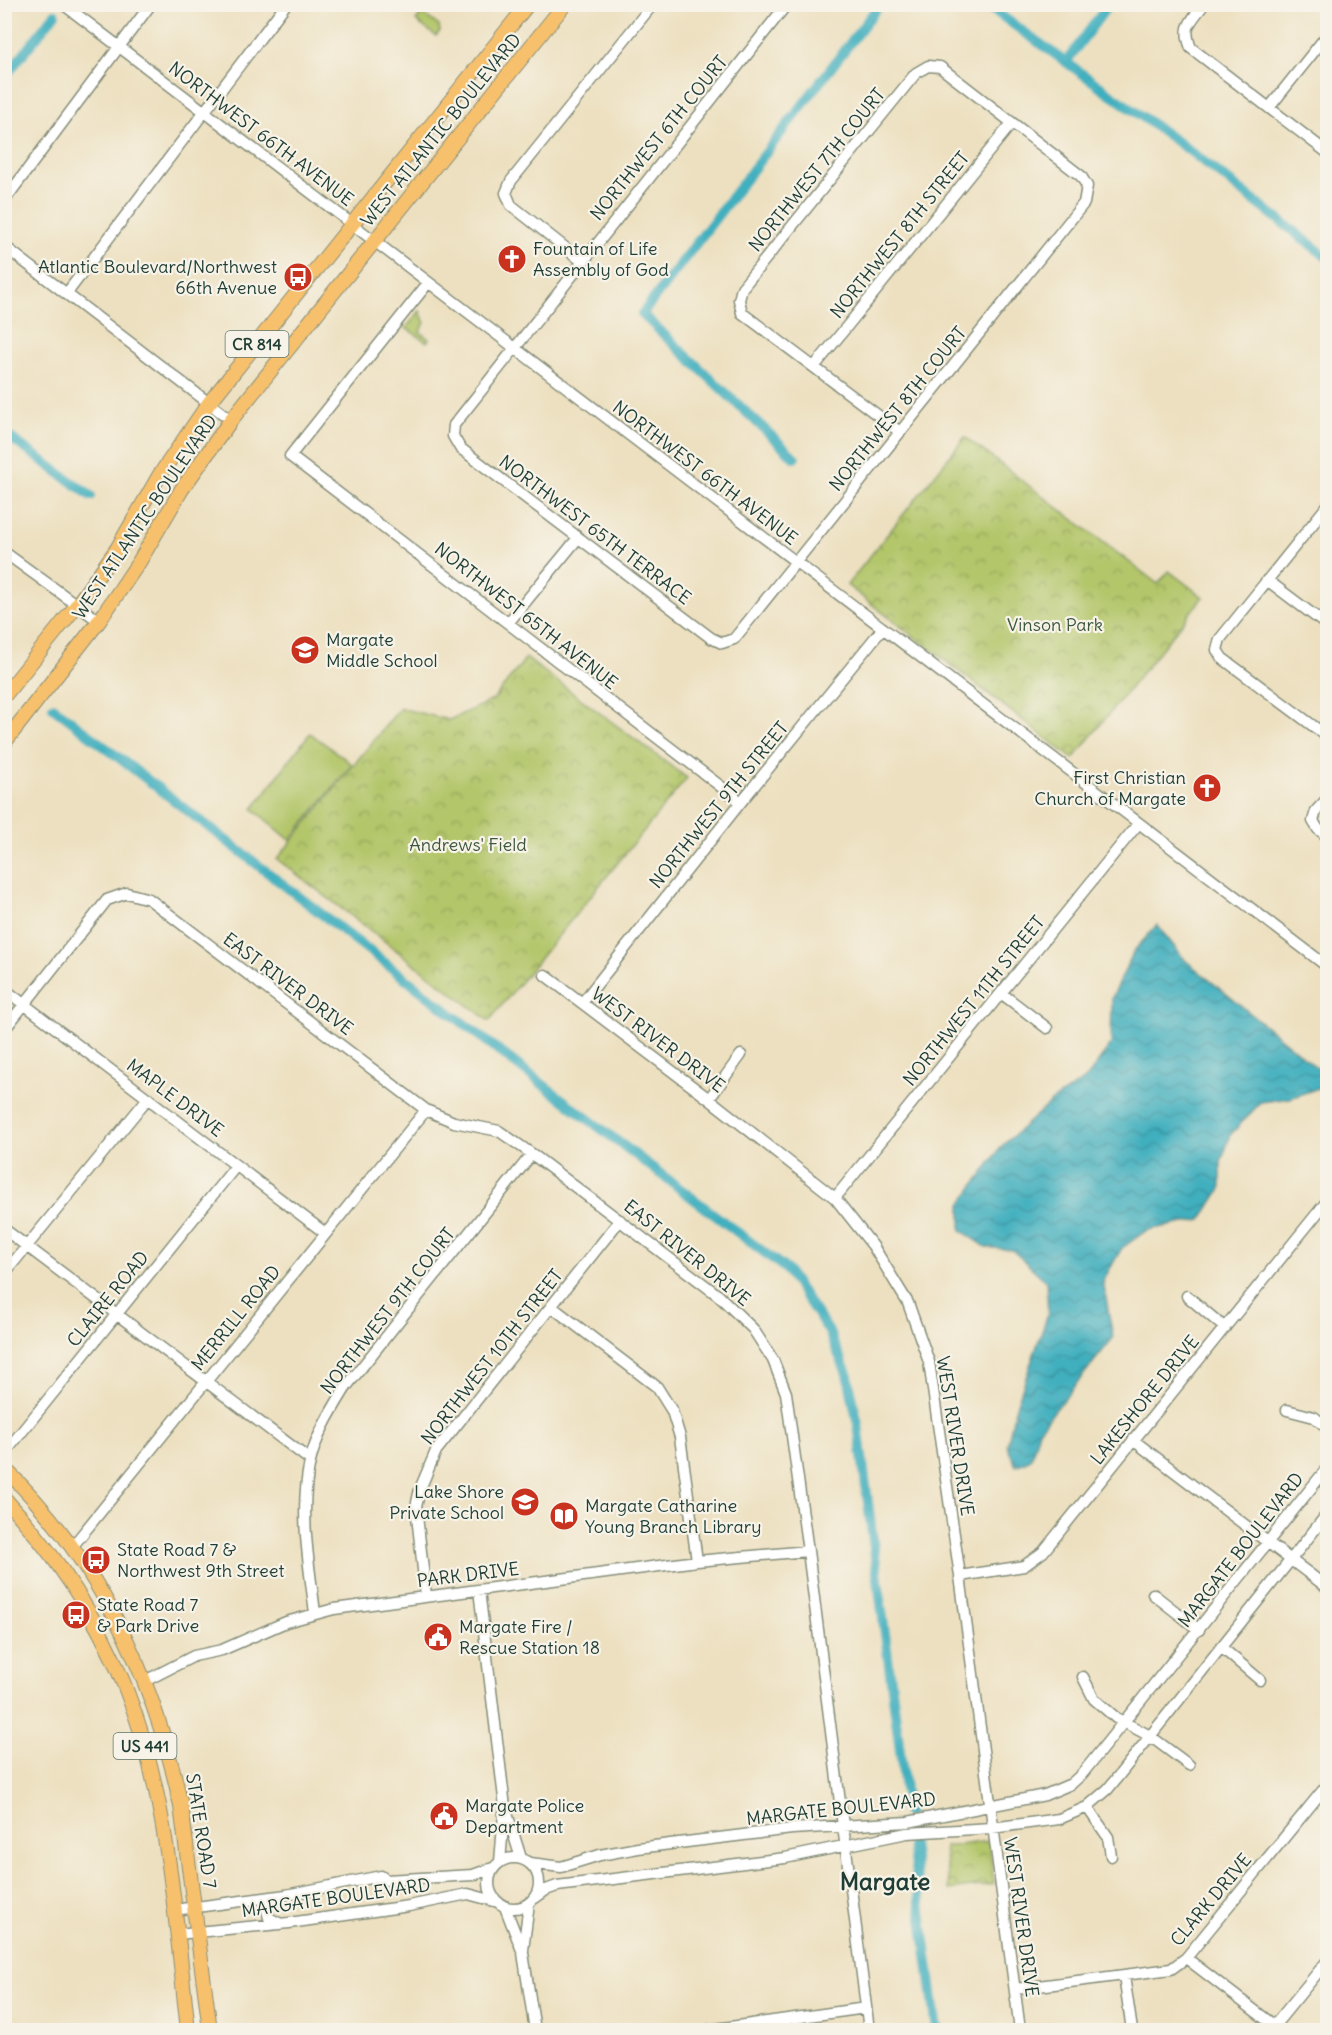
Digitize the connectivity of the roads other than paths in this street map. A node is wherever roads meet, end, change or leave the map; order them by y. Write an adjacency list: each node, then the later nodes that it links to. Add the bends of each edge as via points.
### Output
1 (63, 4): 10 (street, NORTHWEST 66TH AVENUE)
2 (151, 4): 10 (street)
3 (286, 4): 12 (street)
4 (528, 4): 16 (main road, WEST ATLANTIC BOULEVARD / CR 814)
5 (565, 4): 17 (main road, WEST ATLANTIC BOULEVARD / CR 814)
6 (652, 4): 19 (street, via 511,181 506,193 511,205)
7 (788, 4): 19 (street, NORTHWEST 6TH COURT)
8 (1204, 4): 11 (street, via 1186,35 1191,48)
9 (1328, 34): 11 (street)
10 (118, 47): 12 (street, NORTHWEST 66TH AVENUE); 15 (street)
11 (1269, 108): 14 (street)
12 (204, 112): 16 (street, NORTHWEST 66TH AVENUE); 21 (street)
13 (1012, 123): 23 (street, NORTHWEST 8TH STREET); 23 (street, NORTHWEST 7TH COURT, via 940,68 928,66 916,73 742,288 742,313); 26 (street, NORTHWEST 8TH COURT, via 1081,176 1088,186 1084,204)
14 (1328, 153)
15 (4, 201)
16 (354, 225): 17 (street, NORTHWEST 66TH AVENUE); 24 (main road, WEST ATLANTIC BOULEVARD / CR 814)
17 (374, 242): 20 (street, NORTHWEST 66TH AVENUE); 25 (main road, WEST ATLANTIC BOULEVARD / CR 814)
18 (4, 246): 21 (street)
19 (582, 261): 22 (street, NORTHWEST 6TH COURT)
20 (428, 283): 22 (street, NORTHWEST 66TH AVENUE); 35 (street, NORTHWEST 65TH AVENUE, via 290,456)
21 (67, 293): 24 (street)
22 (514, 348): 27 (street, NORTHWEST 6TH COURT, via 454,425); 31 (street, NORTHWEST 66TH AVENUE)
23 (814, 367): 26 (street)
24 (209, 403): 25 (street); 33 (main road, WEST ATLANTIC BOULEVARD / CR 814)
25 (231, 420): 34 (main road, WEST ATLANTIC BOULEVARD / CR 814, via 182,489)
26 (900, 432): 31 (street, NORTHWEST 8TH COURT)
27 (453, 436): 29 (street, NORTHWEST 65TH TERRACE, via 460,448)
28 (1328, 505): 32 (street)
29 (578, 538): 35 (street); 38 (street, NORTHWEST 65TH TERRACE)
30 (4, 552): 33 (street)
31 (796, 562): 37 (street, NORTHWEST 66TH AVENUE); 38 (street, NORTHWEST 8TH COURT, via 734,639)
32 (1267, 580): 36 (street); 40 (street, via 1220,639 1218,650 1222,658)
33 (77, 605): 34 (street); 39 (main road, WEST ATLANTIC BOULEVARD / CR 814)
34 (99, 621): 41 (main road, WEST ATLANTIC BOULEVARD / CR 814)
35 (508, 623): 43 (street, NORTHWEST 65TH AVENUE)
36 (1328, 626)
37 (883, 628): 43 (street, NORTHWEST 9TH STREET); 44 (street, NORTHWEST 66TH AVENUE)
38 (722, 643)
39 (4, 696)
40 (1328, 737)
41 (4, 743)
42 (1328, 798): 45 (street, via 1313,820)
43 (741, 802): 50 (street, NORTHWEST 9TH STREET)
44 (1138, 824): 46 (street, NORTHWEST 66TH AVENUE); 49 (street, NORTHWEST 11TH STREET)
45 (1328, 837)
46 (1328, 967)
47 (545, 975): 50 (street, WEST RIVER DRIVE)
48 (4, 989): 51 (street, MAPLE DRIVE)
49 (1001, 993): 52 (street); 60 (street, NORTHWEST 11TH STREET)
50 (582, 1003): 56 (street, WEST RIVER DRIVE)
51 (24, 1005): 53 (street); 55 (street, MAPLE DRIVE); 57 (street, EAST RIVER DRIVE, via 107,900 127,892 149,899)
52 (1047, 1028)
53 (4, 1030)
54 (741, 1055): 56 (street)
55 (148, 1098): 59 (street, MAPLE DRIVE); 65 (street)
56 (710, 1100): 60 (street, WEST RIVER DRIVE)
57 (426, 1110): 58 (street, EAST RIVER DRIVE, via 454,1122 499,1131); 64 (street, MERRILL ROAD)
58 (532, 1154): 62 (street, EAST RIVER DRIVE); 76 (street, NORTHWEST 9TH COURT, via 346,1387 326,1421)
59 (236, 1166): 64 (street, MAPLE DRIVE); 69 (street, CLAIRE ROAD)
60 (835, 1198): 87 (street, WEST RIVER DRIVE, via 873,1246 908,1303 929,1362)
61 (1328, 1200): 70 (street, LAKESHORE DRIVE)
62 (620, 1220): 68 (street, NORTHWEST 10TH STREET); 84 (street, EAST RIVER DRIVE, via 719,1296 753,1329 773,1360 786,1393)
63 (4, 1229): 65 (street)
64 (325, 1233): 71 (street, MERRILL ROAD)
65 (27, 1246): 66 (street); 69 (street)
66 (4, 1274)
67 (1187, 1296): 70 (street)
68 (552, 1307): 86 (street, via 657,1387 672,1411 680,1437); 91 (street, NORTHWEST 10TH STREET, via 436,1451 416,1507)
69 (117, 1314): 71 (street); 75 (street, CLAIRE ROAD)
70 (1225, 1328): 74 (street, LAKESHORE DRIVE)
71 (206, 1382): 76 (street); 83 (street, MERRILL ROAD)
72 (1287, 1410): 73 (street, via 1314,1417)
73 (1328, 1428)
74 (1133, 1440): 82 (street); 87 (street, LAKESHORE DRIVE, via 1043,1552 1024,1566)
75 (4, 1454)
76 (310, 1461): 92 (street, NORTHWEST 9TH COURT, via 306,1542)
77 (1328, 1467): 82 (street, MARGATE BOULEVARD)
78 (4, 1468): 81 (main road, STATE ROAD 7 / US 441)
79 (7, 1505): 81 (main road, via 28,1505); 94 (main road, STATE ROAD 7 / US 441, via 63,1570)
80 (1328, 1513): 85 (street, MARGATE BOULEVARD)
81 (51, 1519): 83 (main road, STATE ROAD 7 / US 441)
82 (1268, 1542): 85 (street); 93 (street, MARGATE BOULEVARD)
83 (72, 1546): 98 (main road, STATE ROAD 7 / US 441, via 112,1611)
84 (808, 1551): 86 (street, PARK DRIVE); 106 (street, EAST RIVER DRIVE)
85 (1292, 1560): 88 (street); 95 (street, MARGATE BOULEVARD)
86 (697, 1561): 89 (street, PARK DRIVE)
87 (960, 1576): 103 (street, WEST RIVER DRIVE)
88 (1328, 1588)
89 (479, 1590): 91 (street, PARK DRIVE); 104 (street)
90 (1153, 1594): 93 (street)
91 (426, 1596): 92 (street, PARK DRIVE)
92 (315, 1613): 98 (street, PARK DRIVE, via 222,1650 194,1656)
93 (1198, 1630): 99 (street, MARGATE BOULEVARD)
94 (105, 1641): 98 (main road, via 116,1645 129,1673); 116 (main road, STATE ROAD 7 / US 441, via 134,1711 151,1767)
95 (1221, 1647): 97 (street); 100 (street, MARGATE BOULEVARD)
96 (1083, 1677): 99 (street, via 1094,1699)
97 (1260, 1680)
98 (145, 1681): 115 (main road, STATE ROAD 7 / US 441, via 174,1772)
99 (1124, 1722): 100 (street); 103 (street, MARGATE BOULEVARD, via 1071,1784 1045,1796)
100 (1150, 1736): 101 (street); 105 (street, MARGATE BOULEVARD, via 1108,1789)
101 (1189, 1765)
102 (1328, 1784): 121 (street, CLARK DRIVE)
103 (989, 1806): 106 (street, MARGATE BOULEVARD, via 908,1822); 107 (street, WEST RIVER DRIVE)
104 (505, 1807): 110 (street); 111 (street)
105 (1087, 1807): 107 (street, MARGATE BOULEVARD, via 1059,1819); 109 (street, via 1108,1837)
106 (843, 1826): 108 (street, EAST RIVER DRIVE); 110 (street, MARGATE BOULEVARD, via 616,1851 561,1867)
107 (992, 1828): 108 (street, MARGATE BOULEVARD, via 907,1833); 124 (street, WEST RIVER DRIVE)
108 (845, 1846): 113 (street, MARGATE BOULEVARD, via 785,1858 557,1886); 125 (street, EAST RIVER DRIVE)
109 (1111, 1856)
110 (525, 1860): 111 (street, via 513,1857); 113 (street, via 539,1875 540,1883)
111 (496, 1865): 112 (street, MARGATE BOULEVARD, via 473,1875 386,1880 381,1876); 114 (street, via 489,1886 493,1898)
112 (286, 1895): 115 (street, MARGATE BOULEVARD); 117 (street, via 267,1910 269,1918)
113 (532, 1901): 114 (street, via 513,1908); 120 (street)
114 (502, 1904): 117 (street, MARGATE BOULEVARD, via 475,1895 461,1895 417,1905); 120 (street)
115 (194, 1907): 116 (street, MARGATE BOULEVARD); 118 (main road, STATE ROAD 7 / US 441)
116 (174, 1910): 119 (main road, STATE ROAD 7 / US 441)
117 (280, 1923): 118 (street, MARGATE BOULEVARD)
118 (198, 1932): 119 (street, MARGATE BOULEVARD); 129 (main road, STATE ROAD 7 / US 441)
119 (177, 1934): 128 (main road, STATE ROAD 7 / US 441)
120 (523, 1953): 130 (street)
121 (1186, 1958): 123 (street, CLARK DRIVE, via 1171,1969); 127 (street)
122 (1328, 1960): 127 (street)
123 (1124, 1976): 124 (street, CLARK DRIVE); 134 (street)
124 (1015, 1989): 133 (street, WEST RIVER DRIVE)
125 (866, 2008): 126 (street); 132 (street, EAST RIVER DRIVE)
126 (759, 2027): 131 (street)
127 (1277, 2028)
128 (188, 2031)
129 (210, 2031)
130 (535, 2031)
131 (708, 2031)
132 (868, 2031)
133 (1020, 2031)
134 (1132, 2031)

